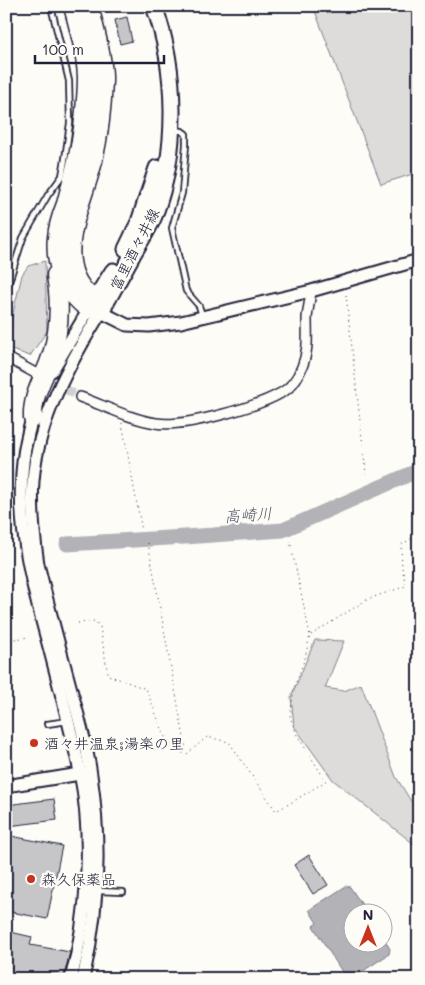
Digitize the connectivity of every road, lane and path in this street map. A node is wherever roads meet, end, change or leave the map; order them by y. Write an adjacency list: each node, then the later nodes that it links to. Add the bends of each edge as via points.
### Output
1 (51, 6): 9 (lane, via 68,81 70,123 66,159 62,176 23,238)
2 (73, 6): 7 (highway, via 87,77 79,154)
3 (89, 6): 12 (highway, via 104,78 97,146 72,230 70,252 78,282)
4 (148, 6): 12 (main road, 富里酒々井線, via 162,76 160,155 138,222)
5 (154, 6): 6 (main road, 富里酒々井線, via 169,64)
6 (171, 130): 12 (main road, 富里酒々井線, via 167,170 154,215); 13 (lane, via 186,134 182,193 172,228 186,292 199,306)
7 (57, 245): 12 (highway, via 65,283 75,299); 18 (highway, via 54,255 60,298 58,324 54,346 34,402)
8 (419, 260): 10 (street)
9 (6, 290)
10 (311, 291): 13 (street); 17 (street, via 307,317 308,346 293,384 282,393 229,412 177,425 157,424)
11 (346, 295): 19 (path)
12 (95, 307): 13 (street, via 114,320 136,327); 18 (street, via 53,370); 33 (street, via 53,400 35,462 32,518 38,564 91,773 97,828)
13 (202, 317)
14 (6, 357): 15 (street)
15 (35, 373)
16 (80, 397): 17 (street)
17 (120, 413): 20 (path)
18 (33, 418): 28 (street, via 22,466 24,541)
19 (366, 474)
20 (142, 530)
21 (419, 534): 26 (path, via 401,545 406,586 368,599)
22 (290, 542): 26 (path)
23 (148, 544): 30 (path)
24 (78, 623): 30 (path, via 95,621 100,626 108,675 146,689 167,742)
25 (6, 634): 27 (path, via 15,639)
26 (310, 635): 30 (path, via 294,688 290,716 297,736 326,781 276,811 229,742 207,737)
27 (28, 637)
28 (68, 720): 29 (lane); 31 (street)
29 (47, 724)
30 (187, 754)
31 (80, 774): 32 (street); 35 (street, via 87,830 86,874 84,911)
32 (6, 786)
33 (96, 891): 34 (lane); 36 (street)
34 (123, 892)
35 (71, 979)
36 (84, 979)

